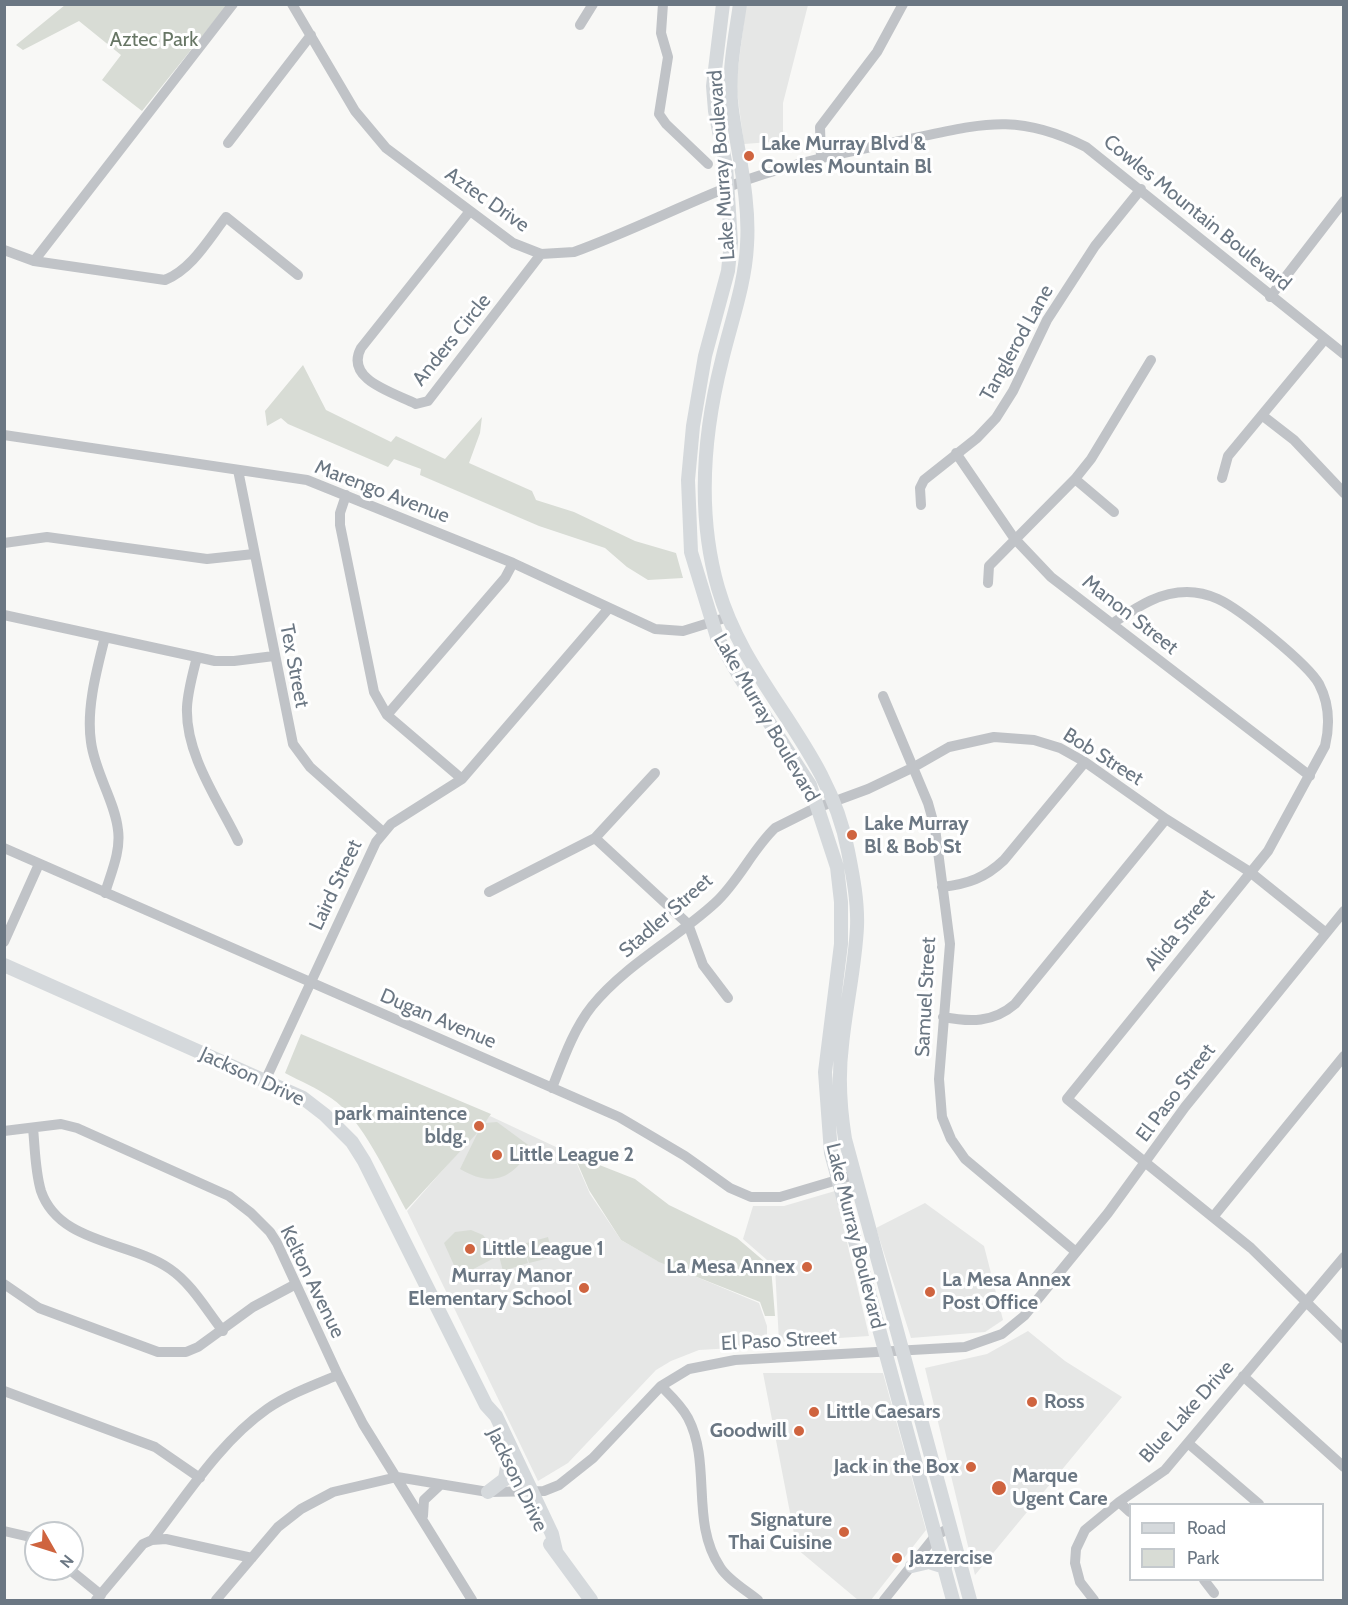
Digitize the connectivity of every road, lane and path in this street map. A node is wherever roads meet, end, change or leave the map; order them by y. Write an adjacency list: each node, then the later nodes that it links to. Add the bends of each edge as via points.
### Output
1 (233, 4): 21 (street)
2 (292, 4): 9 (street, Aztec Drive)
3 (593, 4): 8 (street)
4 (663, 4): 14 (street, via 661,33 668,57 659,114)
5 (723, 4): 10 (main road, Lake Murray Boulevard)
6 (740, 4): 11 (main road, Lake Murray Boulevard)
7 (903, 4): 13 (street, via 877,52 820,127)
8 (580, 25)
9 (311, 35): 12 (street); 18 (street, Aztec Drive, via 368,128 386,148)
10 (715, 63): 11 (main road); 15 (main road, Lake Murray Boulevard, via 715,111 726,166)
11 (732, 64): 15 (main road, Lake Murray Boulevard)
12 (228, 143)
13 (821, 157): 15 (street, Cowles Mountain Boulevard); 16 (street, Cowles Mountain Boulevard, via 974,126 1021,124 1056,132 1086,147)
14 (708, 164)
15 (736, 185): 20 (street, Aztec Drive, via 574,252); 37 (main road, Lake Murray Boulevard, via 748,242 745,274 713,399 704,481); 38 (main road, Lake Murray Boulevard, via 728,271 697,396 688,460)
16 (1141, 189): 23 (street, Cowles Mountain Boulevard); 29 (street, Tanglerod Lane, via 1095,246 1047,320 1009,400 984,431)
17 (1344, 201): 23 (street)
18 (470, 211): 20 (street, Aztec Drive, via 513,243); 20 (street, Anders Circle, via 361,348 357,363 363,376 416,404 428,401)
19 (4, 250): 21 (street)
20 (542, 254)
21 (34, 261): 22 (street, via 165,280 189,264 226,217)
22 (298, 275)
23 (1270, 297): 24 (street, Cowles Mountain Boulevard)
24 (1325, 339): 25 (street, Cowles Mountain Boulevard); 27 (street)
25 (1344, 354)
26 (1151, 360): 32 (street)
27 (1263, 416): 31 (street, via 1228,456); 33 (street, via 1294,440)
28 (4, 435): 30 (street, Marengo Avenue)
29 (956, 453): 35 (street, Tanglerod Lane, via 924,480 920,488); 39 (street, Manon Street)
30 (238, 470): 34 (street, Marengo Avenue, via 308,480); 41 (street, Tex Street)
31 (1222, 478)
32 (1076, 479): 36 (street); 39 (street)
33 (1344, 493)
34 (346, 495): 42 (street, Marengo Avenue); 53 (street, via 340,525 374,692)
35 (921, 505)
36 (1114, 512)
37 (706, 533): 38 (main road); 46 (main road, Lake Murray Boulevard)
38 (689, 535): 47 (main road, Lake Murray Boulevard)
39 (1014, 538): 43 (street, via 989,566); 48 (street, Manon Street, via 1051,577)
40 (4, 543): 41 (street, via 57,537 207,559)
41 (254, 554): 50 (street, Tex Street)
42 (513, 563): 44 (street, Marengo Avenue); 53 (street, via 505,578)
43 (988, 583)
44 (609, 608): 47 (street, Marengo Avenue, via 662,631 683,631); 58 (street, Laird Street)
45 (4, 615): 49 (street)
46 (728, 616): 47 (street, Marengo Avenue); 59 (main road, Lake Murray Boulevard, via 754,669 806,745)
47 (712, 622): 60 (main road, Lake Murray Boulevard, via 741,679 810,785)
48 (1113, 623): 57 (street, Manon Street); 57 (street, Alida Street, via 1160,596 1198,593 1226,604 1304,664 1320,686 1328,720 1325,746)
49 (105, 637): 51 (street); 70 (street, via 90,720 97,772 118,830 117,853)
50 (274, 656): 51 (street, via 234,661); 62 (street, Tex Street, via 288,729 297,751)
51 (197, 657): 64 (street, via 187,709 189,736)
52 (883, 696): 55 (street, Samuel Street)
53 (387, 715): 58 (street)
54 (1085, 762): 55 (street, Bob Street, via 1047,743 994,737 949,747); 61 (street, Bob Street); 68 (street, via 990,873 961,885)
55 (914, 767): 59 (street, Bob Street); 68 (street, Samuel Street, via 935,828)
56 (655, 773): 63 (street)
57 (1310, 777): 67 (street, Alida Street, via 1276,840)
58 (462, 779): 62 (street, Laird Street)
59 (834, 802): 60 (street, Stadler Street); 85 (main road, Lake Murray Boulevard, via 848,848 856,904 854,964 840,1078 840,1108)
60 (818, 807): 72 (street, Stadler Street, via 775,828 760,842 716,902); 86 (main road, Lake Murray Boulevard, via 837,867 841,902 841,944 825,1072 828,1131)
61 (1166, 819): 67 (street, Bob Street); 78 (street, via 1015,1004 984,1020)
62 (383, 832): 76 (street, Laird Street)
63 (595, 838): 69 (street); 72 (street)
64 (238, 841)
65 (4, 848): 66 (street, Dugan Avenue)
66 (39, 864): 70 (street, Dugan Avenue); 74 (street)
67 (1250, 872): 73 (street, Bob Street); 84 (street, Alida Street, via 1067,1099)
68 (942, 886): 78 (street, Samuel Street, via 950,944)
69 (489, 892)
70 (105, 893): 76 (street, Dugan Avenue)
71 (1344, 911): 73 (street, El Paso Street)
72 (688, 924): 77 (street, via 703,965); 81 (street, Stadler Street, via 593,1005 576,1029)
73 (1326, 933): 84 (street, El Paso Street, via 1185,1107)
74 (4, 942)
75 (4, 965): 80 (main road, Jackson Drive)
76 (310, 984): 80 (street, Laird Street); 81 (street, Dugan Avenue)
77 (728, 998)
78 (943, 1017): 88 (street, Samuel Street, via 939,1098 951,1139 965,1159)
79 (1344, 1056): 87 (street)
80 (265, 1081): 101 (main road, Jackson Drive, via 303,1098 352,1142)
81 (552, 1088): 86 (street, Dugan Avenue, via 628,1121 730,1188 751,1197 780,1197)
82 (33, 1128): 83 (street, Kelton Avenue); 91 (street, Kelton Avenue, via 61,1124 76,1128 229,1196 270,1232); 93 (street, via 41,1190 56,1216 76,1230 170,1269)
83 (4, 1131)
84 (1145, 1163): 87 (street); 88 (street, El Paso Street)
85 (854, 1175): 86 (street, Dugan Avenue); 95 (main road, Lake Murray Boulevard)
86 (838, 1180): 96 (main road, Lake Murray Boulevard)
87 (1213, 1217): 92 (street)
88 (1076, 1252): 95 (street, El Paso Street, via 1024,1316 1002,1334 965,1347)
89 (1344, 1257): 92 (street, Blue Lake Drive)
90 (4, 1284): 93 (street, via 39,1308 158,1352 186,1352)
91 (296, 1284): 93 (street, via 253,1307); 97 (street, Kelton Avenue)
92 (1307, 1302): 94 (street); 98 (street, Blue Lake Drive)
93 (223, 1331)
94 (1344, 1339)
95 (903, 1351): 96 (street, El Paso Street); 114 (main road, Lake Murray Boulevard)
96 (885, 1353): 99 (street, El Paso Street, via 717,1362 689,1369); 116 (main road, Lake Murray Boulevard)
97 (338, 1375): 105 (street, via 294,1394 256,1417); 106 (street, Kelton Avenue)
98 (1243, 1376): 102 (street, Blue Lake Drive); 104 (street)
99 (661, 1386): 109 (street, El Paso Street, via 575,1474 553,1488); 129 (street, via 684,1412 695,1435 705,1529 712,1552 722,1570)
100 (4, 1391): 105 (street, via 155,1447)
101 (486, 1405): 103 (main road, Jackson Drive, via 487,1420); 109 (main road, Jackson Drive, via 496,1416)
102 (1189, 1444): 110 (street, Blue Lake Drive, via 1165,1470); 111 (street)
103 (508, 1461): 108 (main road, via 505,1479); 109 (main road, Jackson Drive)
104 (1344, 1467)
105 (200, 1478): 118 (street)
106 (397, 1478): 107 (street, El Paso Street); 113 (street, Kelton Avenue); 119 (street, El Paso Street, via 348,1486 313,1501 283,1522)
107 (440, 1485): 108 (street, El Paso Street); 113 (street, via 424,1500)
108 (488, 1492): 109 (street, El Paso Street)
109 (527, 1492): 128 (main road, Jackson Drive, via 552,1534 556,1551)
110 (1119, 1502): 112 (street); 133 (street, Blue Lake Drive, via 1090,1524 1078,1542 1075,1563 1084,1588)
111 (1258, 1503)
112 (1129, 1510)
113 (423, 1519): 127 (street, Kelton Avenue)
114 (950, 1528): 116 (street); 132 (main road, Lake Murray Boulevard)
115 (4, 1531): 117 (street)
116 (936, 1535): 120 (street); 121 (main road, Lake Murray Boulevard)
117 (24, 1536)
118 (152, 1540): 119 (street, via 166,1539); 125 (street, via 143,1544)
119 (252, 1558): 126 (street, El Paso Street)
120 (912, 1566): 121 (main road, via 929,1562); 130 (street)
121 (945, 1567): 131 (main road, Lake Murray Boulevard)
122 (81, 1581): 125 (street)
123 (1205, 1581): 124 (street)
124 (1214, 1593)
125 (99, 1598)
126 (216, 1600)
127 (472, 1600)
128 (591, 1600)
129 (758, 1600)
130 (884, 1600)
131 (953, 1600)
132 (970, 1600)
133 (1094, 1600)

